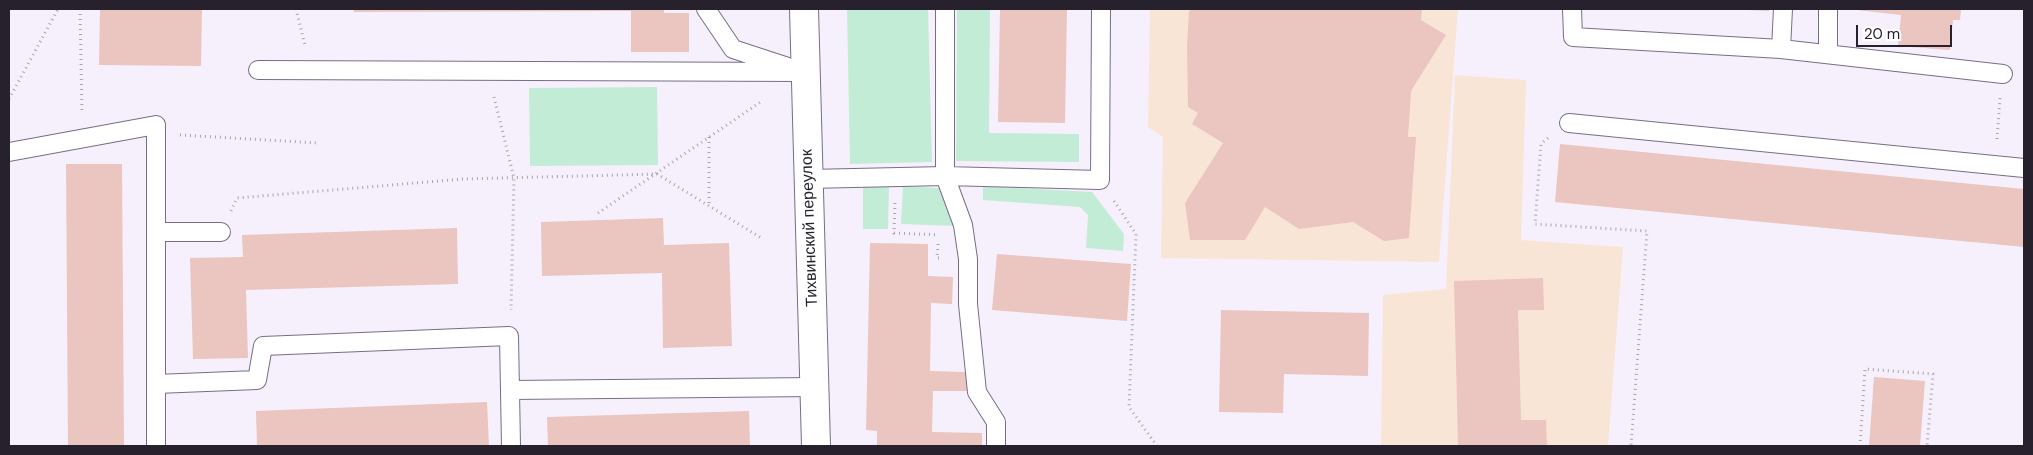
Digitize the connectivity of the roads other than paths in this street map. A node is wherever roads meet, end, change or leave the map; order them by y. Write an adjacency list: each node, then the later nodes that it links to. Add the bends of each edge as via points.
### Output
1 (706, 9): 11 (lane, via 733,50)
2 (804, 9): 11 (street, Тихвинский переулок)
3 (946, 9): 16 (lane)
4 (1101, 9): 16 (lane, via 1100,180)
5 (1572, 9): 8 (lane, via 1573,37)
6 (1783, 9): 8 (lane)
7 (1828, 9): 9 (lane)
8 (1782, 49): 9 (lane)
9 (1828, 54): 12 (lane)
10 (258, 70): 11 (lane)
11 (805, 72): 17 (street, Тихвинский переулок)
12 (2003, 74)
13 (1569, 123): 15 (lane)
14 (9, 152): 18 (lane, via 156,125)
15 (2024, 168)
16 (946, 176): 17 (lane); 26 (lane, via 963,224 977,392 996,422)
17 (808, 179): 21 (street, Тихвинский переулок)
18 (156, 232): 19 (lane); 20 (lane)
19 (221, 232)
20 (156, 384): 22 (lane, via 257,380 263,346 509,336); 23 (lane)
21 (815, 387): 22 (lane); 25 (street, Тихвинский переулок)
22 (510, 390): 24 (lane)
23 (156, 446)
24 (511, 446)
25 (816, 446)
26 (996, 446)

